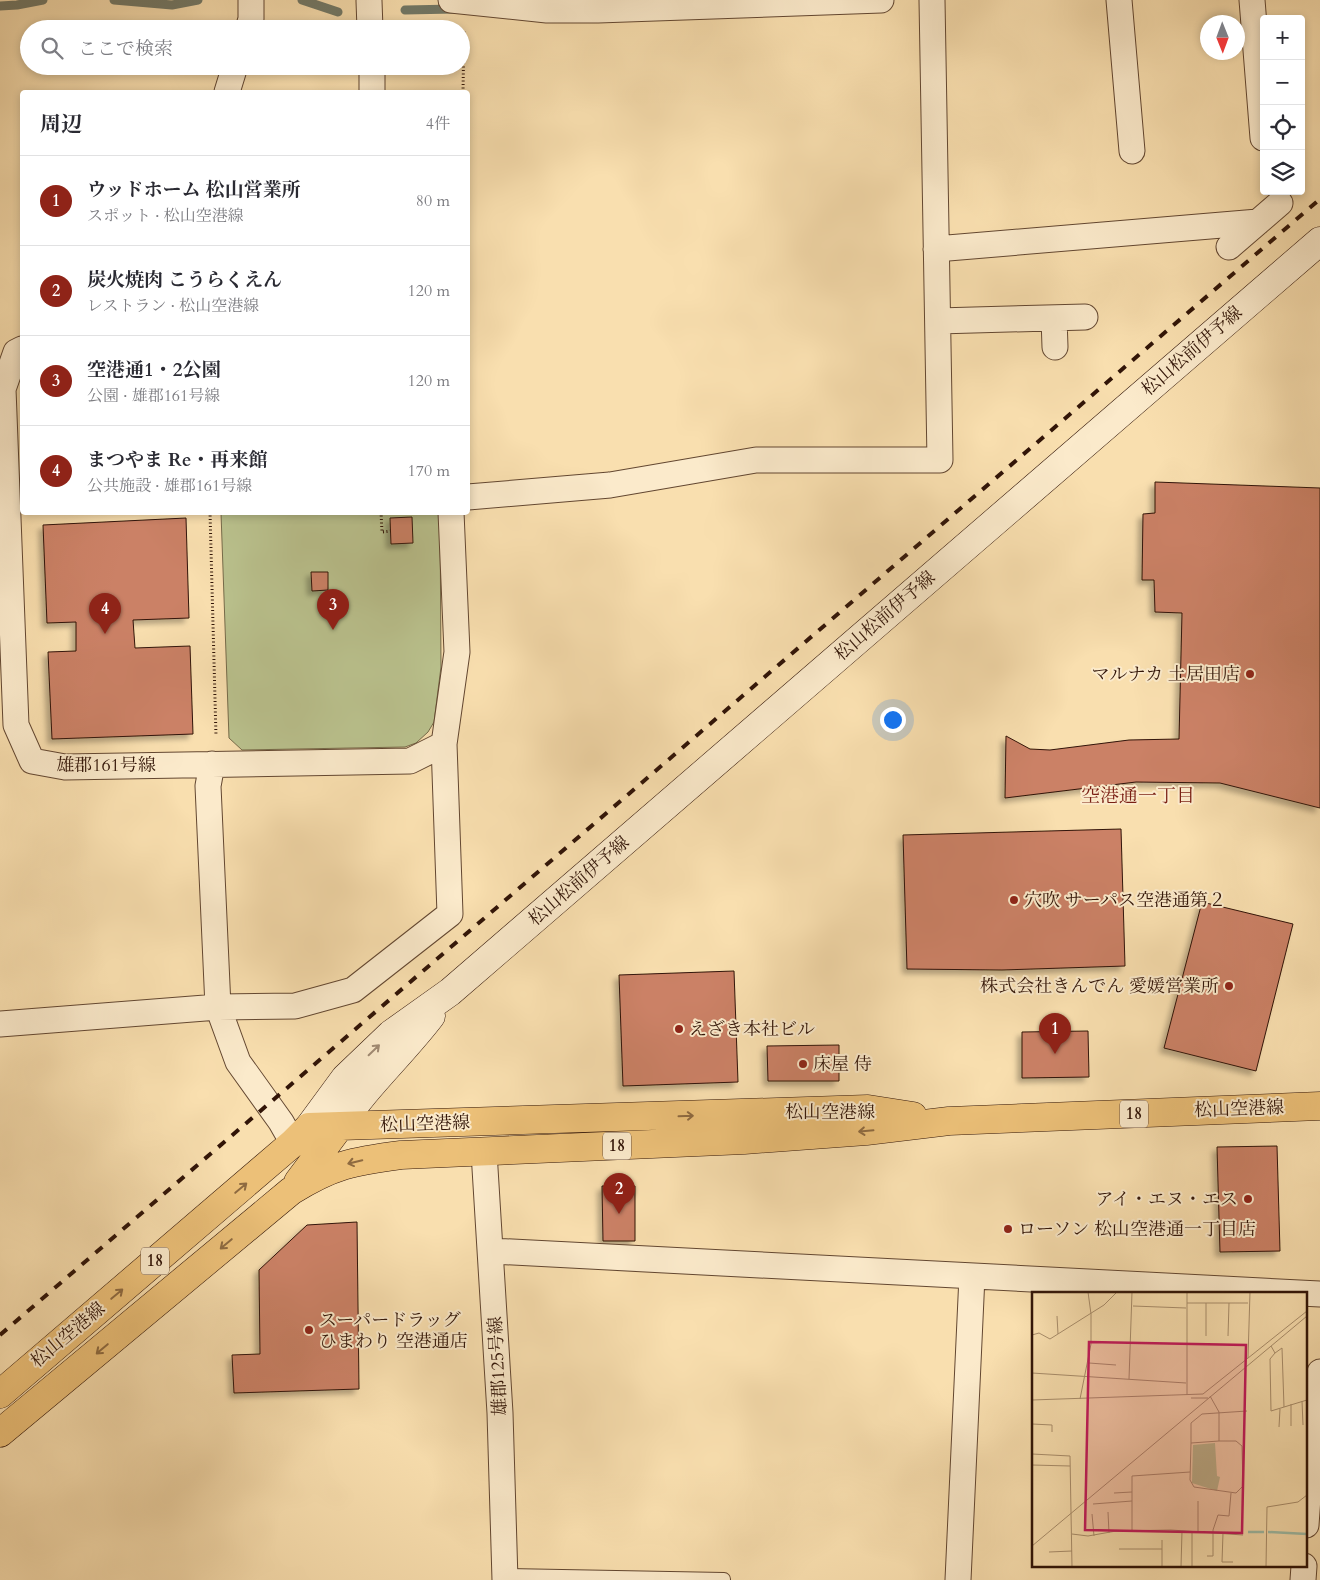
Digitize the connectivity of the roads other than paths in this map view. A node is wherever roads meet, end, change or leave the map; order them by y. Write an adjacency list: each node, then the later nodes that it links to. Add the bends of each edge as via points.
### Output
1 (250, 0): 9 (street)
2 (373, 0): 10 (street)
3 (451, 0): 8 (street)
4 (881, 0): 8 (street, via 598,10 547,10)
5 (932, 0): 21 (street)
6 (1119, 0): 16 (street)
7 (1252, 0): 15 (street)
8 (503, 4)
9 (251, 20)
10 (371, 20)
11 (232, 75): 13 (street)
12 (372, 75): 14 (street)
13 (228, 90)
14 (372, 90)
15 (1260, 105)
16 (1132, 151)
17 (1280, 204): 18 (street)
18 (1258, 222): 20 (street); 21 (street)
19 (1320, 241): 33 (main road, 松山松前伊予線, via 450,992 391,1034)
20 (1229, 248)
21 (936, 250): 24 (street)
22 (1085, 317): 23 (street)
23 (1054, 318): 24 (street); 25 (street)
24 (938, 321): 27 (street, via 940,460 756,460 610,485)
25 (1055, 348)
26 (20, 351): 30 (street, 雄郡161号線, via 16,352 3,389 16,725 32,761 65,768)
27 (470, 497)
28 (450, 515): 29 (street, via 456,652)
29 (444, 744): 30 (street, 雄郡161号線, via 410,761); 31 (street, via 450,914 353,990 295,1006)
30 (212, 764): 31 (street, via 208,786)
31 (218, 1007): 32 (street); 36 (street, via 238,1062 282,1122)
32 (0, 1024)
33 (356, 1083): 36 (main road, 松山松前伊予線); 36 (main road, via 340,1098); 37 (main road, via 366,1114)
34 (1320, 1106): 35 (main road, 松山空港線 / 18)
35 (949, 1121): 38 (main road, 松山空港線 / 18, one-way to 38, via 866,1131 699,1142); 38 (main road, 松山空港線 / 18, one-way to 35, via 868,1110)
36 (328, 1130): 37 (main road, 18, via 366,1137); 39 (main road); 44 (main road, 松山空港線 / 18, one-way to 36)
37 (384, 1133): 38 (main road, 18)
38 (483, 1137): 39 (main road, 松山空港線 / 18, one-way to 39); 40 (street, 雄郡125号線)
39 (314, 1170): 46 (main road, 松山空港線 / 18, one-way to 46)
40 (492, 1251): 41 (street); 48 (street, 雄郡125号線)
41 (972, 1276): 42 (street); 50 (street)
42 (1281, 1292)
43 (1320, 1372): 45 (street)
44 (0, 1394)
45 (1311, 1399): 47 (street)
46 (0, 1433)
47 (1308, 1475)
48 (505, 1578): 49 (lane)
49 (724, 1579)
50 (958, 1580)

